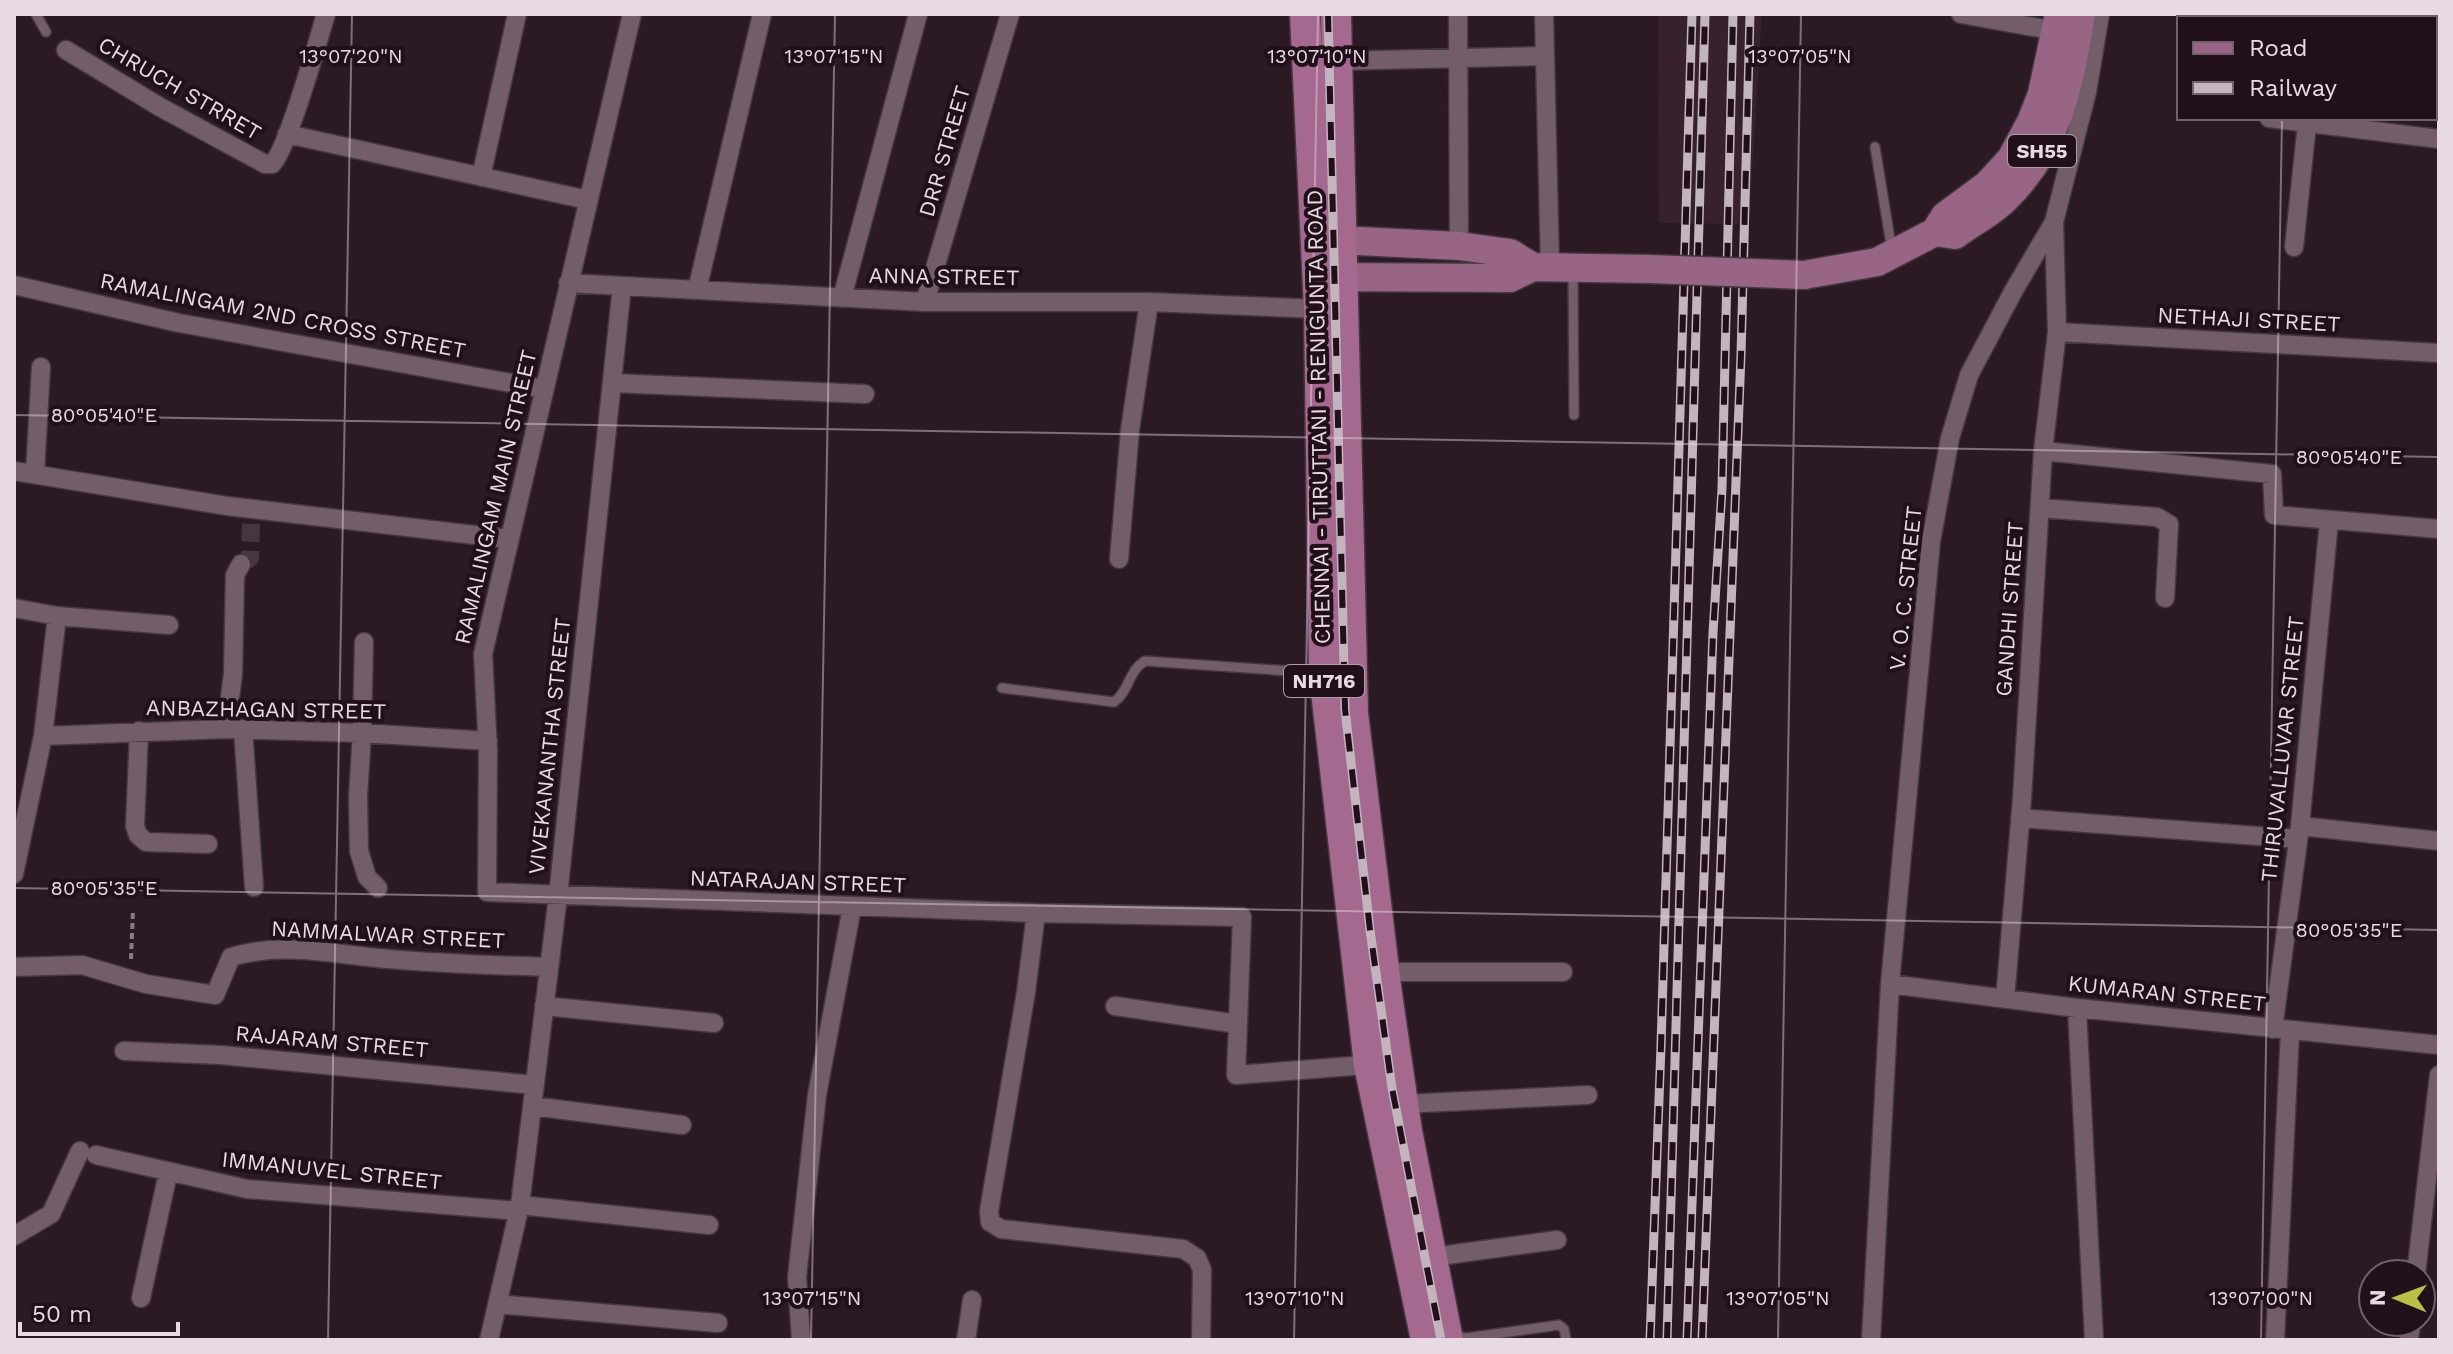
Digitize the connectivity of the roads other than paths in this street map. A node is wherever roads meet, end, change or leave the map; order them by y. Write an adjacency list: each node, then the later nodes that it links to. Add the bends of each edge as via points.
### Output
1 (36, 14): 16 (lane)
2 (517, 14): 25 (street)
3 (632, 14): 26 (street)
4 (762, 14): 38 (street)
5 (918, 14): 39 (street)
6 (1010, 14): 40 (street, DRR STREET)
7 (1458, 14): 19 (street)
8 (1544, 14): 18 (street)
9 (1961, 14): 15 (street)
10 (2081, 14): 28 (main road, SH55, via 2065,98 2029,173 2003,201 1955,235)
11 (2100, 14): 27 (street, via 2087,92)
12 (324, 15): 22 (street)
13 (1305, 19): 14 (highway); 29 (highway, CHENNAI - TIRUTTANI - RENIGUNTA ROAD / NH716)
14 (1336, 20): 20 (highway, CHENNAI - TIRUTTANI - RENIGUNTA ROAD)
15 (2058, 22): 28 (main road, via 2042,94 2011,159 1945,216)
16 (46, 32)
17 (66, 50): 22 (street, CHRUCH STRRET, via 265,164 277,160)
18 (1545, 56): 19 (street); 33 (street)
19 (1458, 59): 20 (street); 30 (street)
20 (1336, 61): 29 (highway, CHENNAI - TIRUTTANI - RENIGUNTA ROAD)
21 (2297, 121): 23 (street); 31 (street)
22 (287, 134): 25 (street)
23 (2439, 139)
24 (1875, 147): 32 (lane)
25 (481, 177): 26 (street)
26 (588, 200): 35 (street)
27 (2054, 222): 43 (street, GANDHI STREET); 85 (street, V. O. C. STREET, via 1969,375 1950,438 1931,541)
28 (1935, 232): 32 (main road)
29 (1329, 240): 30 (main road); 34 (highway, CHENNAI - TIRUTTANI - RENIGUNTA ROAD / NH716)
30 (1459, 246): 33 (main road, via 1510,253)
31 (2294, 247)
32 (1892, 254): 33 (main road, bridge, via 1877,262 1804,275)
33 (1552, 267): 34 (main road, via 1510,278); 49 (lane)
34 (1329, 276): 42 (highway, CHENNAI - TIRUTTANI - RENIGUNTA ROAD / NH716); 64 (highway, CHENNAI - TIRUTTANI - RENIGUNTA ROAD, via 1348,417)
35 (568, 283): 37 (street, ANNA STREET); 47 (street, RAMALINGAM MAIN STREET)
36 (14, 285): 47 (street, RAMALINGAM 2ND CROSS STREET, via 179,323)
37 (622, 286): 38 (street, ANNA STREET); 46 (street, VIVEKANANTHA STREET)
38 (697, 290): 39 (street, ANNA STREET)
39 (842, 298): 40 (street, ANNA STREET)
40 (925, 302): 41 (street, ANNA STREET)
41 (1149, 302): 42 (street, ANNA STREET); 57 (street, via 1130,430)
42 (1319, 309): 64 (highway, CHENNAI - TIRUTTANI - RENIGUNTA ROAD / NH716)
43 (2057, 332): 44 (street, NETHAJI STREET); 50 (street, GANDHI STREET)
44 (2439, 353)
45 (41, 367): 52 (street)
46 (612, 383): 48 (street); 78 (street, VIVEKANANTHA STREET)
47 (544, 389): 56 (street, RAMALINGAM MAIN STREET)
48 (865, 394)
49 (1574, 415)
50 (2043, 451): 53 (street, GANDHI STREET); 54 (street, via 2272,474 2274,515)
51 (14, 471): 52 (street)
52 (35, 473): 56 (street, via 250,515)
53 (2040, 508): 59 (street, via 2157,517 2169,524); 71 (street, GANDHI STREET)
54 (2329, 521): 55 (street); 72 (street, THIRUVALLUVAR STREET)
55 (2439, 529)
56 (510, 539): 70 (street, RAMALINGAM MAIN STREET, via 483,654)
57 (1119, 559)
58 (241, 564): 66 (street, via 233,594)
59 (2165, 598)
60 (14, 608): 61 (street)
61 (57, 616): 62 (street); 69 (street)
62 (169, 625)
63 (364, 642): 68 (street)
64 (1338, 676): 65 (lane, via 1145,661 1136,666 1122,697 1114,702); 83 (highway, CHENNAI - TIRUTTANI - RENIGUNTA ROAD, via 1353,713); 95 (highway, CHENNAI - TIRUTTANI - RENIGUNTA ROAD / NH716)
65 (1002, 688)
66 (234, 729): 67 (street, ANBAZHAGAN STREET); 68 (street, ANBAZHAGAN STREET); 76 (street)
67 (139, 731): 69 (street, ANBAZHAGAN STREET); 74 (street, via 138,835 146,842)
68 (362, 733): 70 (street, ANBAZHAGAN STREET); 77 (street, via 359,851 367,877)
69 (43, 736): 75 (street)
70 (488, 741): 78 (street, RAMALINGAM MAIN STREET, via 487,892)
71 (2020, 818): 72 (street); 86 (street, GANDHI STREET)
72 (2299, 833): 73 (street); 92 (street, THIRUVALLUVAR STREET)
73 (2439, 841)
74 (208, 844)
75 (14, 874)
76 (254, 887)
77 (378, 888)
78 (558, 896): 79 (street, NATARAJAN STREET); 82 (street, VIVEKANANTHA STREET)
79 (852, 907): 80 (street, NATARAJAN STREET); 115 (street, via 817,1095 797,1277)
80 (1036, 913): 91 (street, NATARAJAN STREET, via 1242,917); 117 (street, via 990,1222 1001,1229 1183,1249 1197,1258 1202,1270)
81 (14, 967): 82 (street, NAMMALWAR STREET, via 82,965 146,984 215,995 231,957 286,948 390,960)
82 (549, 967): 87 (street, VIVEKANANTHA STREET)
83 (1384, 972): 84 (street); 95 (highway, CHENNAI - TIRUTTANI - RENIGUNTA ROAD)
84 (1563, 972)
85 (1890, 984): 86 (street, KUMARAN STREET); 119 (street, V. O. C. STREET)
86 (2005, 999): 89 (street, KUMARAN STREET)
87 (544, 1006): 90 (street); 97 (street, VIVEKANANTHA STREET)
88 (1115, 1006): 91 (street)
89 (2077, 1008): 92 (street, KUMARAN STREET); 120 (street)
90 (714, 1023)
91 (1238, 1024): 95 (street, via 1236,1075)
92 (2282, 1030): 93 (street, KUMARAN STREET); 121 (street, THIRUVALLUVAR STREET)
93 (2439, 1045)
94 (124, 1051): 97 (street, RAJARAM STREET, via 221,1055)
95 (1383, 1064): 99 (highway, CHENNAI - TIRUTTANI - RENIGUNTA ROAD); 113 (highway, CHENNAI - TIRUTTANI - RENIGUNTA ROAD / NH716)
96 (2439, 1075): 108 (street)
97 (535, 1085): 100 (street, VIVEKANANTHA STREET)
98 (1588, 1095): 99 (street)
99 (1403, 1104): 107 (highway, CHENNAI - TIRUTTANI - RENIGUNTA ROAD)
100 (532, 1106): 101 (street); 103 (street, VIVEKANANTHA STREET)
101 (682, 1125)
102 (168, 1173): 103 (street, IMMANUVEL STREET, via 247,1189); 105 (street, IMMANUVEL STREET, via 88,1153 51,1214); 109 (street)
103 (520, 1208): 104 (street, IMMANUVEL STREET); 111 (street, VIVEKANANTHA STREET)
104 (709, 1225)
105 (14, 1236)
106 (1557, 1240): 107 (street)
107 (1432, 1257): 113 (highway, CHENNAI - TIRUTTANI - RENIGUNTA ROAD)
108 (2418, 1258)
109 (141, 1298)
110 (972, 1300): 116 (street)
111 (497, 1304): 112 (street); 114 (street, VIVEKANANTHA STREET)
112 (718, 1323)
113 (1455, 1338): 118 (lane, via 1559,1325)
114 (489, 1340)
115 (801, 1340)
116 (966, 1340)
117 (1201, 1340)
118 (1566, 1340)
119 (1871, 1340)
120 (2094, 1340)
121 (2275, 1340)

